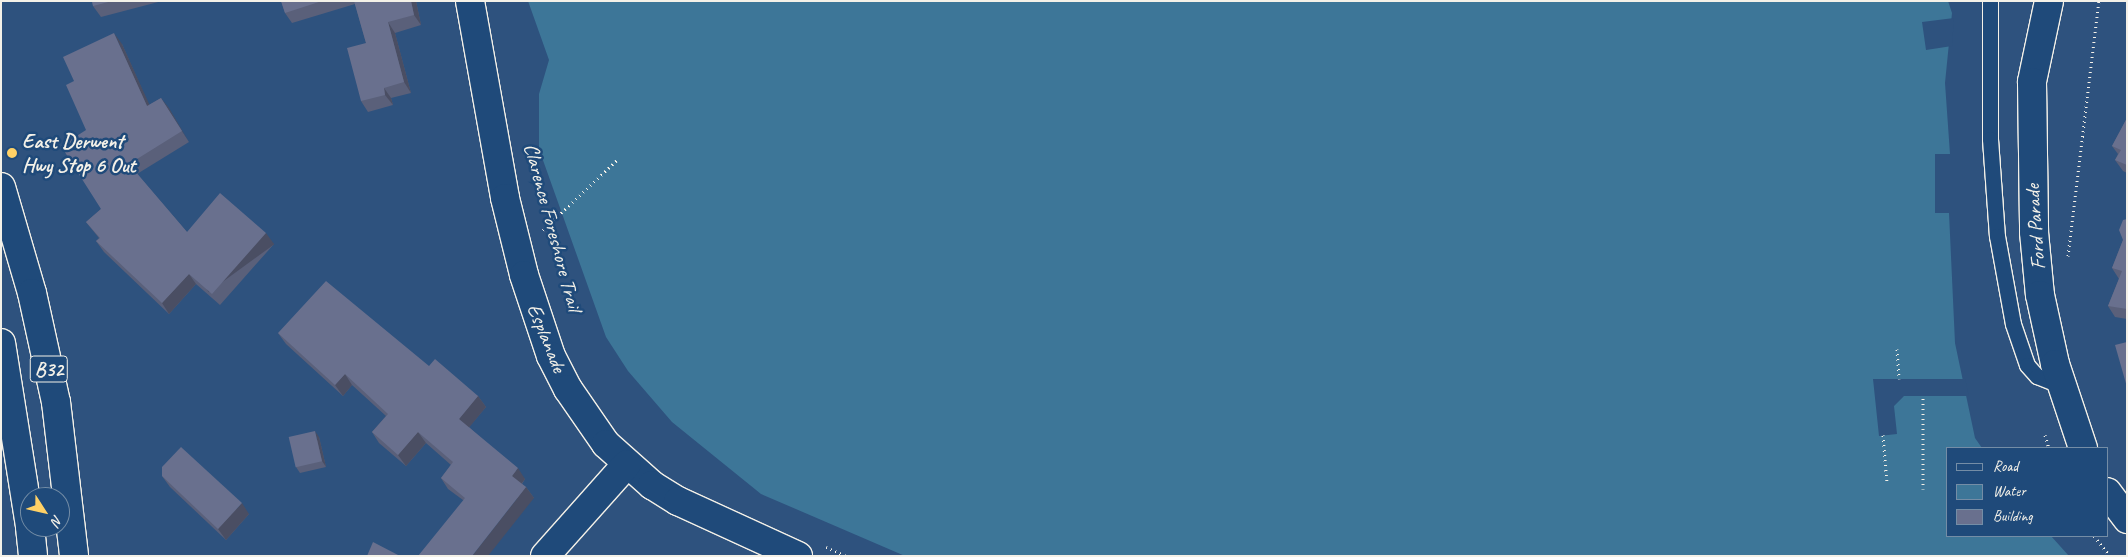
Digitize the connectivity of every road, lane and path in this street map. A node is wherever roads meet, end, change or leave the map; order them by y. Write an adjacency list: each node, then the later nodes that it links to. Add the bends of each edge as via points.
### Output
1 (470, 1): 16 (street, Esplanade, via 504,198 537,318 551,356 588,421)
2 (1990, 1): 12 (lane, via 1997,236 2013,324 2027,365 2037,376)
3 (2049, 1): 12 (street, Ford Parade, via 2032,82 2029,140 2040,294)
4 (2099, 1): 8 (path)
5 (617, 160): 7 (path)
6 (1, 187): 26 (street, B32, via 32,293 56,402)
7 (552, 221)
8 (2067, 262)
9 (1, 343): 18 (street, B32)
10 (1897, 349): 11 (path)
11 (1899, 379)
12 (2062, 386): 15 (street, Ford Parade)
13 (1923, 396): 19 (path)
14 (1883, 435): 17 (path)
15 (2083, 447)
16 (627, 464): 24 (street, Esplanade, via 678,501); 27 (street)
17 (1887, 483)
18 (24, 487)
19 (1923, 489)
20 (2108, 493): 21 (street)
21 (2127, 520)
22 (31, 537): 25 (street, B32)
23 (2095, 537): 29 (path)
24 (809, 550): 28 (path)
25 (33, 556)
26 (74, 556)
27 (545, 556)
28 (846, 556)
29 (2110, 556)

